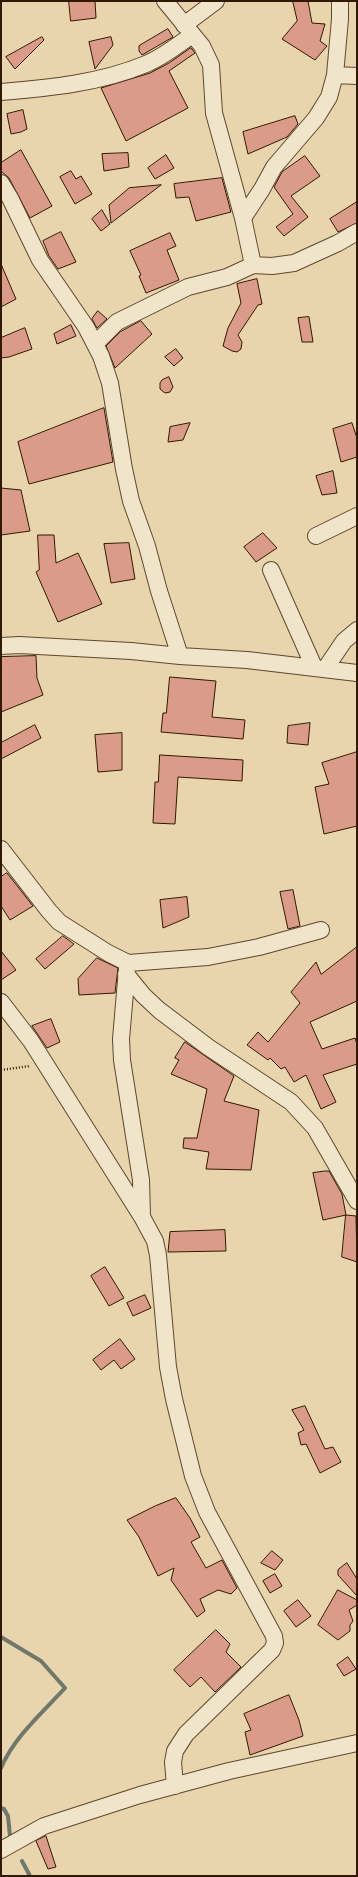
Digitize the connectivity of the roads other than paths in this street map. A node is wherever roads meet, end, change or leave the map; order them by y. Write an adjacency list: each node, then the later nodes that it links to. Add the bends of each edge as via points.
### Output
1 (165, 1): 4 (street)
2 (216, 1): 4 (street)
3 (340, 1): 5 (street)
4 (188, 30): 7 (street, via 177,46 146,64 101,79); 9 (street, via 202,46 211,65 214,113)
5 (335, 75): 6 (street); 9 (street, via 329,97 316,118 274,167)
6 (357, 76)
7 (1, 92)
8 (1, 183): 12 (street, via 40,260)
9 (243, 218): 11 (street)
10 (357, 232): 11 (street, via 294,263)
11 (253, 265): 12 (street, via 227,277 188,287 148,306 117,322)
12 (95, 344): 18 (street, via 110,383 131,501)
13 (357, 516): 14 (street)
14 (316, 536)
15 (271, 570): 19 (street)
16 (357, 630): 19 (street)
17 (1, 646): 18 (street, via 131,651)
18 (180, 656): 19 (street)
19 (319, 668): 20 (street)
20 (357, 673)
21 (1, 849): 23 (street, via 59,922 108,953)
22 (321, 930): 23 (street, via 259,947)
23 (127, 969): 25 (street, via 143,995 159,1010 291,1102 315,1128); 26 (street, via 121,1039 122,1060 141,1180)
24 (1, 1002): 26 (street, via 31,1041)
25 (357, 1200)
26 (142, 1217): 28 (street, via 155,1241 158,1255 168,1367 193,1476 207,1512 274,1636 275,1643 272,1650 186,1734 175,1751)
27 (357, 1743): 28 (street, via 229,1771)
28 (175, 1786): 29 (street, via 44,1826)
29 (1, 1850)

